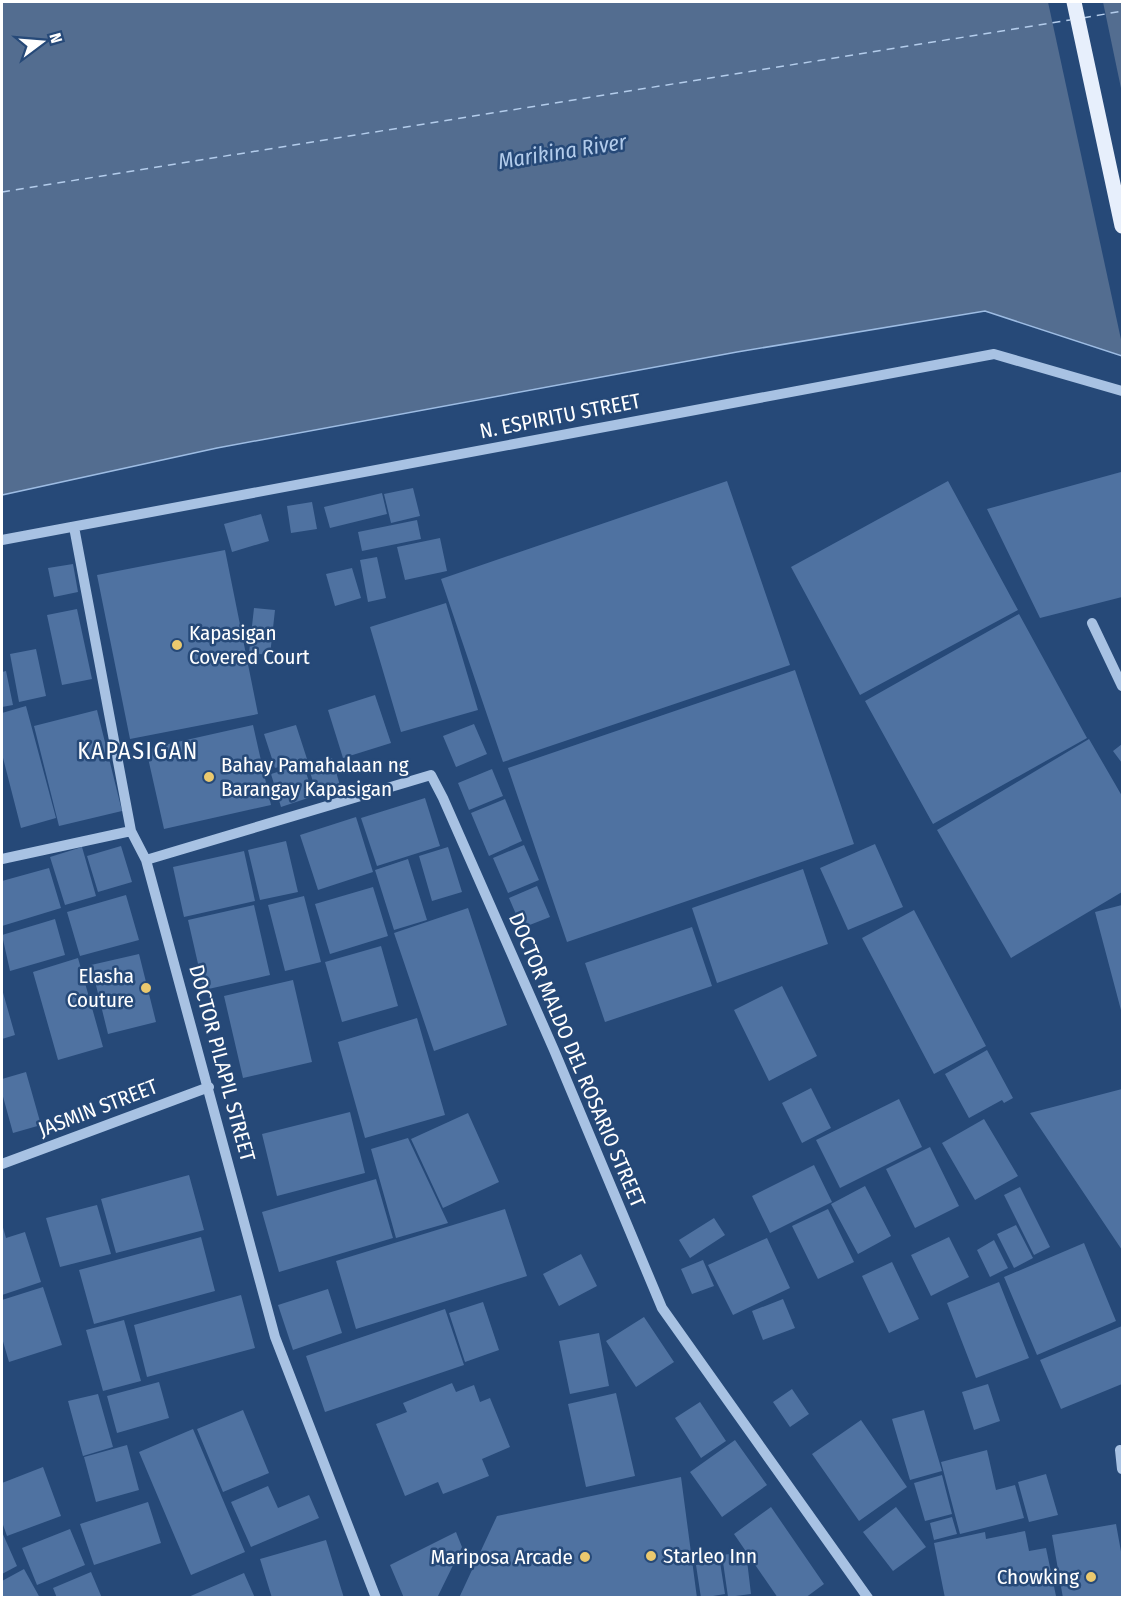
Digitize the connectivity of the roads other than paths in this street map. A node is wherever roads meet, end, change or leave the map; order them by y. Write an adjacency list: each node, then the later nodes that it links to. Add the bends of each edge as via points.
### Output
1 (1074, 2): 2 (main road)
2 (1122, 226)
3 (1122, 391): 4 (street, N. ESPIRITU STREET, via 994,354)
4 (74, 527): 5 (street, N. ESPIRITU STREET); 8 (street, DOCTOR PILAPIL STREET)
5 (2, 540)
6 (1092, 623): 7 (street)
7 (1122, 686)
8 (131, 831): 9 (street); 10 (street, DOCTOR PILAPIL STREET)
9 (2, 859)
10 (146, 860): 11 (street, DOCTOR PILAPIL STREET); 16 (street, DOCTOR MALDO DEL ROSARIO STREET, via 431,775 554,1050 662,1308)
11 (209, 1087): 12 (street, JASMIN STREET); 15 (street, DOCTOR PILAPIL STREET, via 275,1337)
12 (2, 1164)
13 (1120, 1450): 14 (street)
14 (1122, 1469)
15 (376, 1598)
16 (868, 1598)

